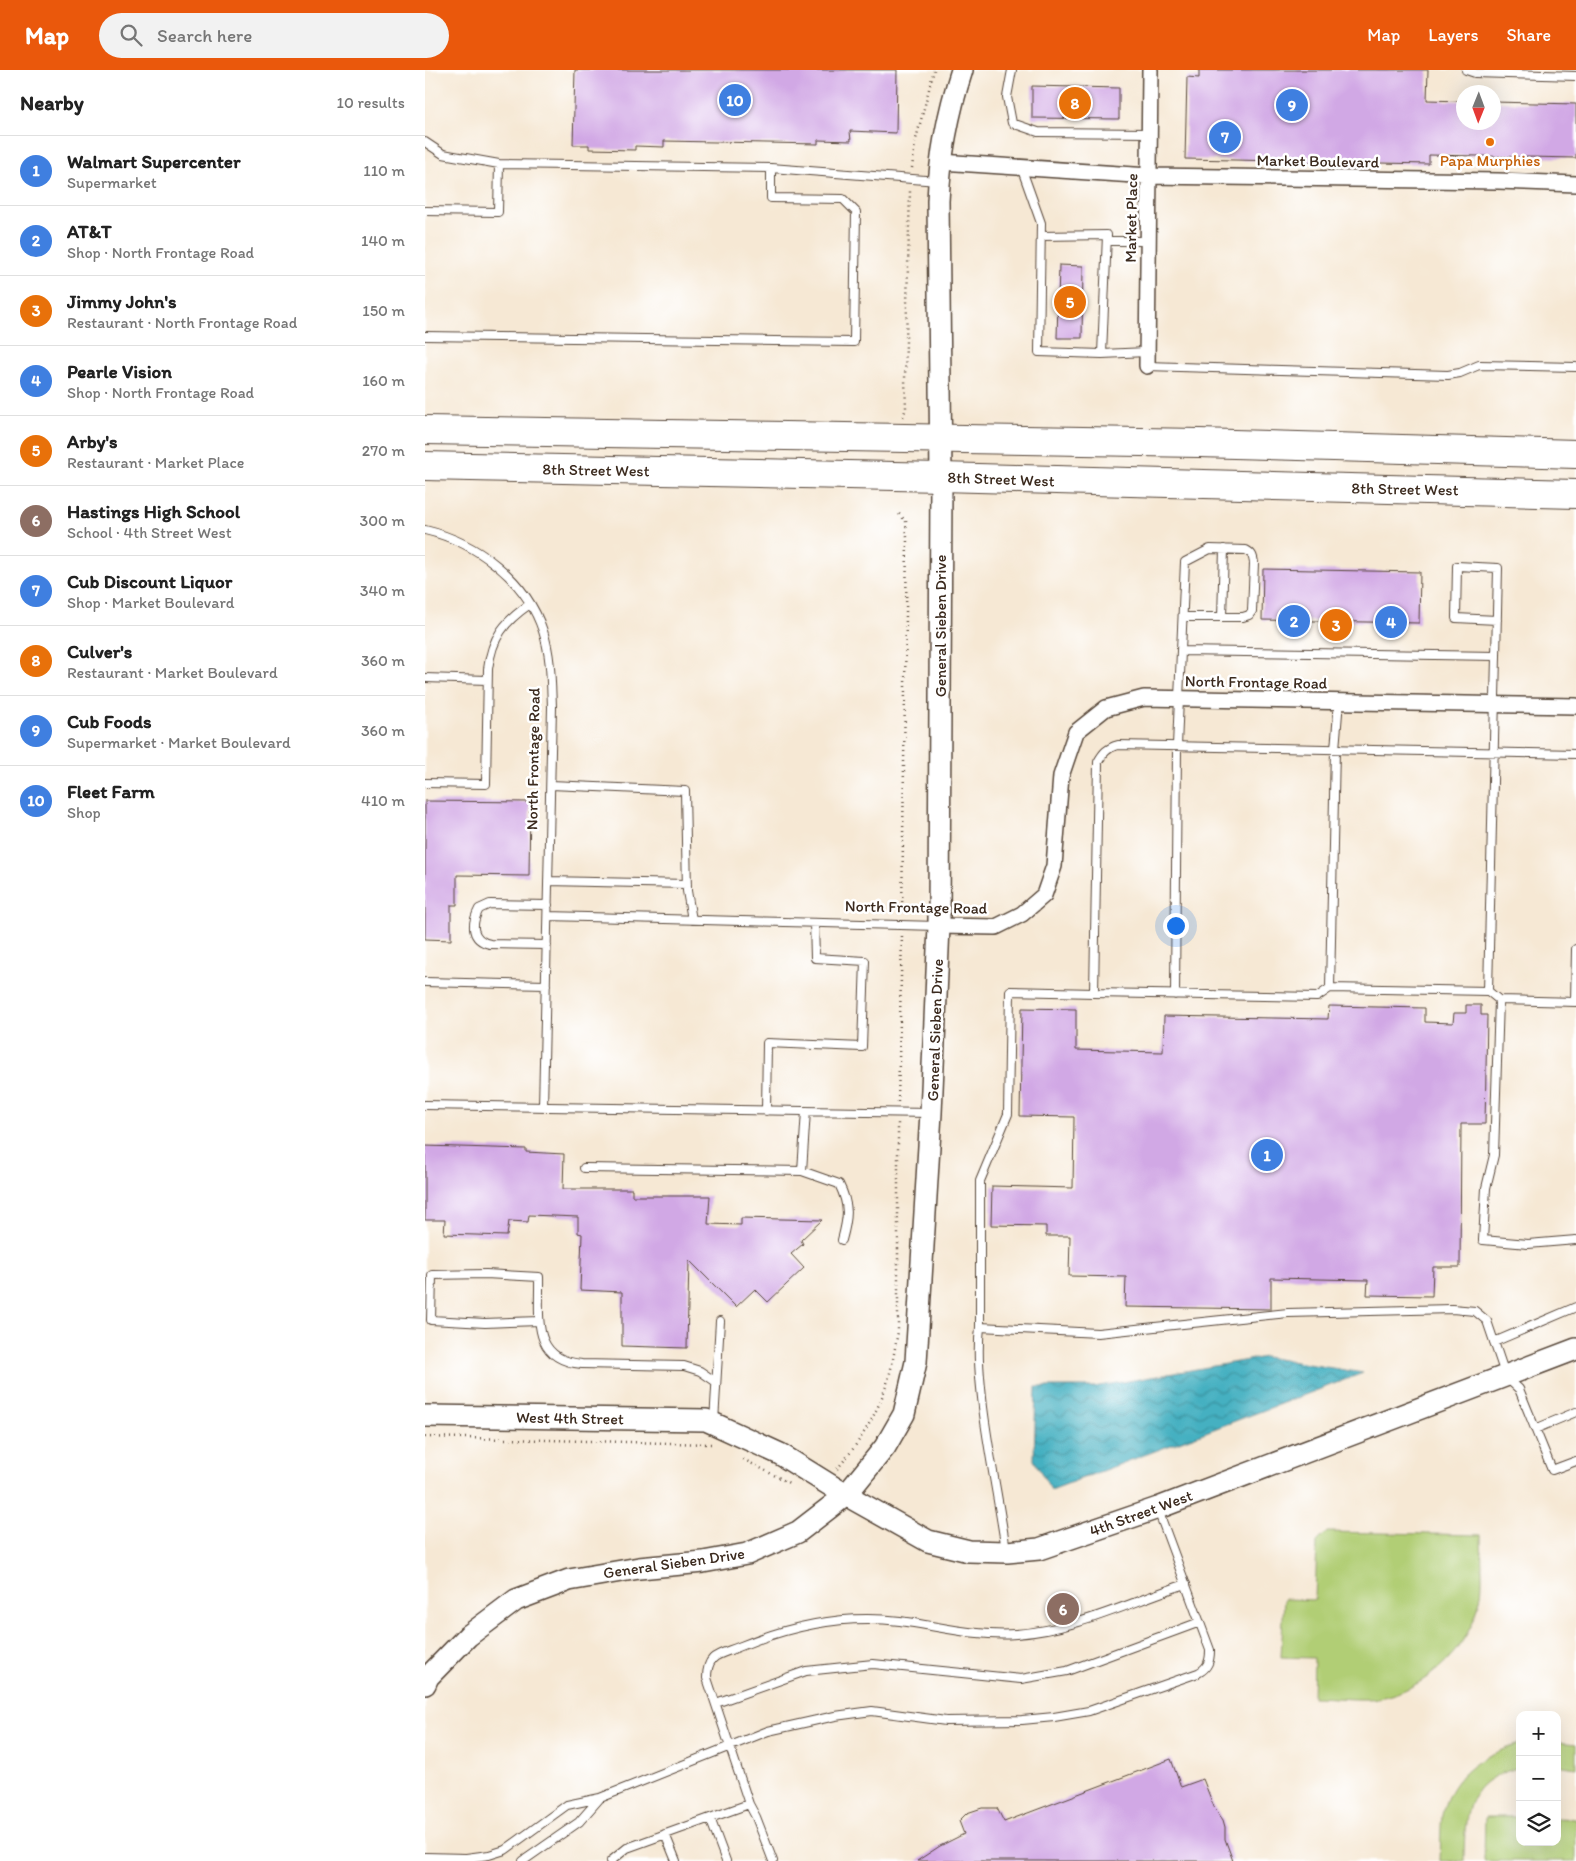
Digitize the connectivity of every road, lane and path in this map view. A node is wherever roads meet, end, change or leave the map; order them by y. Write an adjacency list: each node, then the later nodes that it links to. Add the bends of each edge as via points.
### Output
1 (934, 70): 14 (path, via 915,143)
2 (962, 70): 12 (street, General Sieben Drive, via 946,128)
3 (1012, 70): 7 (lane, via 1007,98 1012,123 1038,132)
4 (1149, 70): 7 (street, Market Place)
5 (1466, 70): 6 (lane, via 1475,73)
6 (1576, 76)
7 (1149, 133): 13 (street, Market Place)
8 (425, 142): 9 (lane, via 443,154)
9 (499, 164): 11 (lane); 16 (lane, via 498,212)
10 (1021, 167): 12 (street, Market Boulevard); 13 (street, Market Boulevard); 17 (lane, via 1040,218)
11 (771, 168): 14 (lane); 20 (lane, via 771,198 843,199 856,212 854,342)
12 (940, 172): 14 (lane); 26 (street, General Sieben Drive, via 937,237)
13 (1149, 176): 15 (street, Market Boulevard); 19 (street, Market Place)
14 (911, 179): 24 (path, via 906,408)
15 (1576, 184)
16 (425, 212)
17 (1041, 236): 18 (lane, via 1107,236); 21 (lane, via 1039,352)
18 (1107, 241): 19 (lane); 21 (lane)
19 (1148, 241): 22 (street, Market Place)
20 (425, 336)
21 (1102, 354): 22 (lane)
22 (1147, 359): 23 (lane, via 1448,375 1479,365)
23 (1576, 367)
24 (903, 419)
25 (425, 430): 26 (highway)
26 (941, 440): 27 (highway, via 1199,443); 29 (street, General Sieben Drive)
27 (1576, 454)
28 (425, 466): 29 (highway, 8th Street West)
29 (941, 477): 30 (highway, 8th Street West); 61 (street, General Sieben Drive)
30 (1313, 487): 31 (highway, 8th Street West); 32 (street, via 1423,499)
31 (1576, 494)
32 (1576, 504)
33 (899, 514): 60 (path, via 906,521 907,538)
34 (425, 530): 36 (lane, North Frontage Road, via 465,544 486,557 511,580)
35 (1224, 549): 37 (lane, via 1210,549 1185,562); 38 (lane); 38 (lane, via 1246,550 1253,557 1252,611 1243,617)
36 (530, 604): 43 (lane, via 500,630 489,658); 53 (lane, North Frontage Road, via 542,630 551,670)
37 (1183, 617): 38 (lane); 40 (lane)
38 (1222, 617)
39 (1497, 620): 39 (lane, via 1498,568 1457,566 1456,618); 41 (lane)
40 (1181, 651): 41 (lane); 44 (lane)
41 (1496, 656): 46 (lane)
42 (425, 678): 43 (lane)
43 (487, 680): 52 (lane, via 486,784)
44 (1180, 698): 45 (street, North Frontage Road); 48 (lane); 61 (street, North Frontage Road, via 1144,698 1106,708 1076,732 1061,776 1054,866 1044,895 1022,914 995,926)
45 (1339, 701): 46 (street, North Frontage Road); 49 (lane)
46 (1495, 704): 47 (street, North Frontage Road); 50 (lane)
47 (1576, 706)
48 (1177, 746): 49 (lane); 68 (lane, via 1118,744 1103,753 1098,762); 69 (lane)
49 (1335, 749): 50 (lane); 66 (lane)
50 (1494, 752): 51 (lane); 67 (lane)
51 (1576, 754)
52 (425, 783)
53 (551, 785): 54 (lane, North Frontage Road); 55 (lane, via 685,790)
54 (548, 881): 55 (lane); 56 (lane, North Frontage Road)
55 (687, 884): 58 (lane)
56 (548, 905): 57 (lane, North Frontage Road); 62 (lane, via 490,904 479,908 473,928 477,938 490,944)
57 (548, 916): 58 (lane, North Frontage Road); 62 (lane)
58 (692, 920): 59 (lane, North Frontage Road)
59 (814, 923): 60 (lane, North Frontage Road); 74 (lane, via 815,958 865,961 862,1047 767,1043)
60 (902, 925): 61 (lane, North Frontage Road); 76 (path)
61 (939, 926): 77 (street, General Sieben Drive)
62 (547, 945): 65 (lane)
63 (1576, 948): 71 (lane)
64 (425, 982): 65 (lane)
65 (546, 985): 73 (lane)
66 (1331, 988): 67 (lane); 69 (lane, via 1317,998)
67 (1488, 991): 70 (lane)
68 (1094, 993): 69 (lane); 85 (lane, via 1011,991 1008,1114 980,1181)
69 (1175, 996)
70 (1499, 1000): 71 (lane); 81 (lane, via 1494,1155 1486,1188 1483,1240 1528,1244)
71 (1575, 1002)
72 (425, 1105): 73 (lane)
73 (543, 1107): 74 (lane)
74 (766, 1111): 75 (lane)
75 (806, 1112): 76 (lane); 79 (lane)
76 (898, 1113): 77 (lane); 97 (path, via 898,1332 893,1360 872,1418 853,1450)
77 (931, 1113): 99 (street, General Sieben Drive, via 916,1362 904,1414 885,1447)
78 (585, 1168): 79 (lane)
79 (802, 1171): 80 (lane, via 839,1184 848,1212)
80 (842, 1240)
81 (1576, 1240)
82 (1576, 1308): 86 (lane)
83 (539, 1321): 83 (lane, via 539,1277 431,1275 431,1320); 89 (lane, via 544,1342 561,1360 582,1364 684,1366 700,1371)
84 (720, 1321): 89 (lane)
85 (980, 1327): 86 (lane, via 1098,1333 1288,1314 1452,1309 1475,1311 1487,1321); 101 (lane, via 978,1344 982,1392)
86 (1493, 1342): 88 (lane)
87 (1576, 1349): 88 (street, 4th Street West)
88 (1506, 1377): 92 (lane, via 1519,1389); 100 (street, 4th Street West)
89 (716, 1382): 93 (lane)
90 (1576, 1412): 92 (lane)
91 (425, 1416): 93 (street, West 4th Street, via 706,1420)
92 (1535, 1429): 96 (lane, via 1552,1470)
93 (714, 1434): 94 (path); 97 (street, 4th Street West, via 779,1454)
94 (425, 1437)
95 (739, 1457): 98 (path)
96 (1576, 1461)
97 (825, 1482): 99 (street, 4th Street West)
98 (796, 1487)
99 (846, 1495): 101 (street, 4th Street West, via 928,1541 969,1552); 104 (street, General Sieben Drive, via 797,1532 747,1554 569,1580 516,1600 468,1636)
100 (1158, 1508): 101 (street, 4th Street West, via 1039,1549); 102 (lane)
101 (1007, 1552)
102 (1186, 1584): 103 (lane); 105 (lane, via 1060,1628 1015,1634 966,1632 898,1621 841,1620 801,1627 752,1641 711,1658 707,1665 707,1678)
103 (1200, 1622): 105 (lane, via 1067,1671 1021,1679 873,1664 806,1671); 106 (lane, via 1210,1650 1210,1660 1205,1669 1089,1711 1022,1720 945,1721 872,1711 768,1731)
104 (425, 1684)
105 (716, 1703): 106 (lane)
106 (730, 1745): 107 (lane); 108 (lane)
107 (600, 1798): 111 (lane, via 567,1805 505,1850 466,1858); 113 (lane, via 579,1822)
108 (749, 1804): 109 (lane); 117 (lane)
109 (710, 1818): 110 (lane); 116 (lane)
110 (665, 1834): 112 (lane, via 627,1848); 115 (lane)
111 (425, 1857)
112 (622, 1857): 114 (lane)
113 (523, 1861)
114 (611, 1861)
115 (675, 1861)
116 (726, 1861)
117 (773, 1861)

